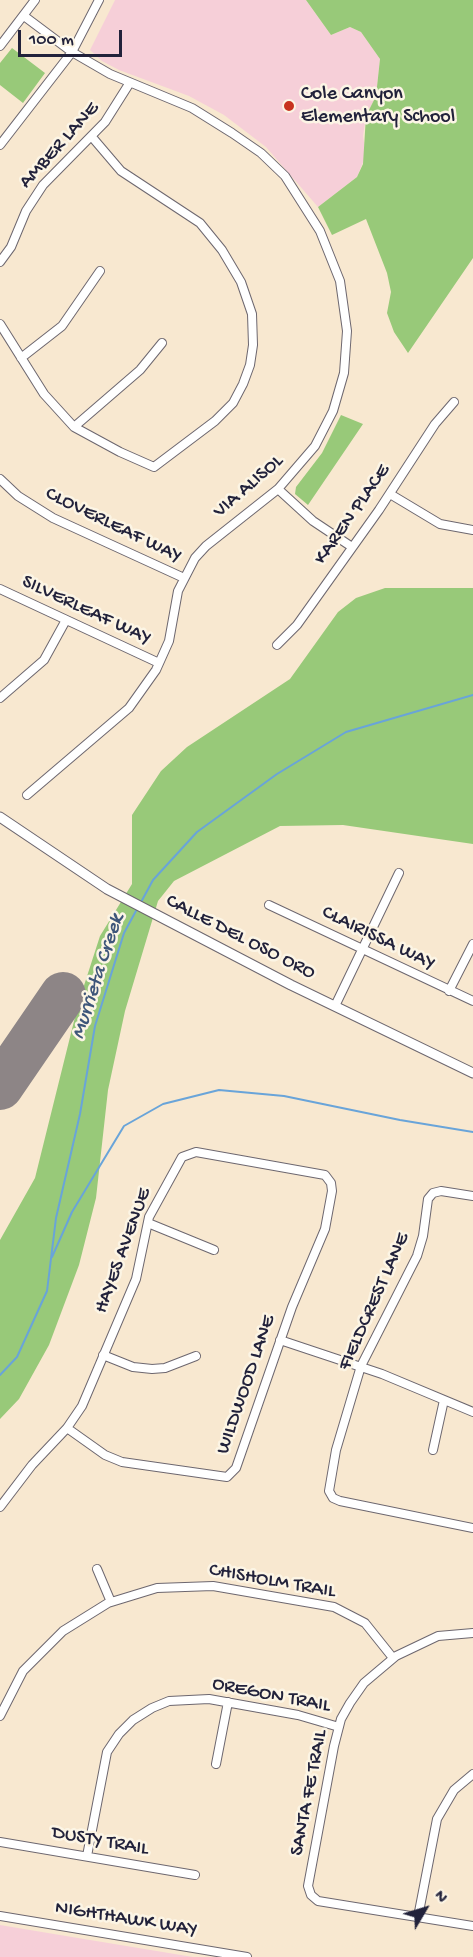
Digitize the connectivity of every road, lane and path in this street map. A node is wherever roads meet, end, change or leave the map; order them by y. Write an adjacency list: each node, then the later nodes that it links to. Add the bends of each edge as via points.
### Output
1 (35, 0): 3 (street)
2 (99, 0): 5 (street)
3 (24, 16): 4 (street); 5 (street, VIA ALISOL)
4 (0, 46)
5 (72, 52): 6 (street, VIA ALISOL); 8 (street)
6 (129, 84): 7 (street, AMBER LANE, via 114,111); 17 (street, VIA ALISOL, via 192,108 261,153 285,176 305,204 340,281 347,331 344,373 315,446)
7 (92, 137): 9 (street, AMBER LANE, via 43,185); 15 (street, via 134,182 210,233 241,282 252,314 250,365 232,403 215,421 154,467)
8 (0, 145)
9 (0, 262)
10 (100, 271): 13 (street, via 62,326)
11 (0, 324): 13 (street)
12 (162, 343): 15 (street, via 140,370)
13 (21, 358): 15 (street, via 44,394)
14 (454, 402): 18 (street, KAREN PLACE, via 435,424)
15 (74, 428)
16 (0, 479): 21 (street, CLOVERLEAF WAY, via 52,518)
17 (278, 489): 20 (street, via 313,521); 21 (street, VIA ALISOL, via 206,546)
18 (390, 494): 19 (street, via 440,524); 20 (street, KAREN PLACE)
19 (473, 530)
20 (352, 547): 24 (street, KAREN PLACE, via 297,624)
21 (184, 578): 25 (street, VIA ALISOL, via 169,641)
22 (0, 589): 23 (street, SILVERLEAF WAY)
23 (66, 620): 25 (street, SILVERLEAF WAY); 26 (street, via 44,660)
24 (277, 645)
25 (159, 663): 27 (street, VIA ALISOL, via 129,708)
26 (0, 698)
27 (27, 795)
28 (0, 818): 35 (main road, CALLE DEL OSO ORO, via 107,889)
29 (399, 873): 32 (street)
30 (269, 905): 32 (street, CLAIRISSA WAY)
31 (473, 944): 33 (street)
32 (363, 949): 33 (street, CLAIRISSA WAY); 35 (street)
33 (449, 991): 34 (street, CLAIRISSA WAY)
34 (473, 1001)
35 (335, 1006): 36 (main road, CALLE DEL OSO ORO)
36 (473, 1073)
37 (324, 1175): 39 (street, HAYES AVENUE, via 189,1152 173,1170); 41 (street, WILDWOOD LANE, via 332,1191 325,1229)
38 (473, 1196): 44 (street, FIELDCREST LANE, via 441,1191 428,1199 417,1256)
39 (148, 1223): 40 (street); 42 (street, HAYES AVENUE, via 136,1279)
40 (214, 1250)
41 (280, 1340): 44 (street); 47 (street, WILDWOOD LANE, via 236,1468 227,1477 122,1462)
42 (103, 1355): 43 (street, via 152,1369); 47 (street, HAYES AVENUE)
43 (196, 1356)
44 (361, 1366): 45 (street); 50 (street, FIELDCREST LANE, via 336,1450 329,1491 333,1498)
45 (444, 1400): 46 (street); 48 (street)
46 (473, 1412)
47 (67, 1428): 49 (street, HAYES AVENUE)
48 (433, 1450)
49 (0, 1507)
50 (473, 1528)
51 (97, 1569): 52 (street)
52 (111, 1602): 54 (street, CHISHOLM TRAIL, via 157,1588 213,1586 314,1602 365,1623); 56 (street, CHISHOLM TRAIL, via 84,1616 40,1651 23,1671)
53 (473, 1633): 54 (street, SANTA FE TRAIL, via 438,1636)
54 (393, 1658): 57 (street, SANTA FE TRAIL, via 364,1683)
55 (228, 1702): 57 (street, OREGON TRAIL); 58 (street); 61 (street, OREGON TRAIL, via 190,1698 169,1701 133,1720 119,1734 107,1752 101,1772)
56 (0, 1716)
57 (339, 1727): 64 (street, SANTA FE TRAIL, via 308,1886 311,1895 318,1901)
58 (216, 1764)
59 (473, 1774): 64 (street, via 454,1790 437,1819)
60 (0, 1842): 61 (street, DUSTY TRAIL)
61 (87, 1856): 62 (street, DUSTY TRAIL)
62 (195, 1875)
63 (0, 1916): 66 (street, NIGHTHAWK WAY)
64 (418, 1917): 65 (street)
65 (473, 1926)
66 (247, 1957)

